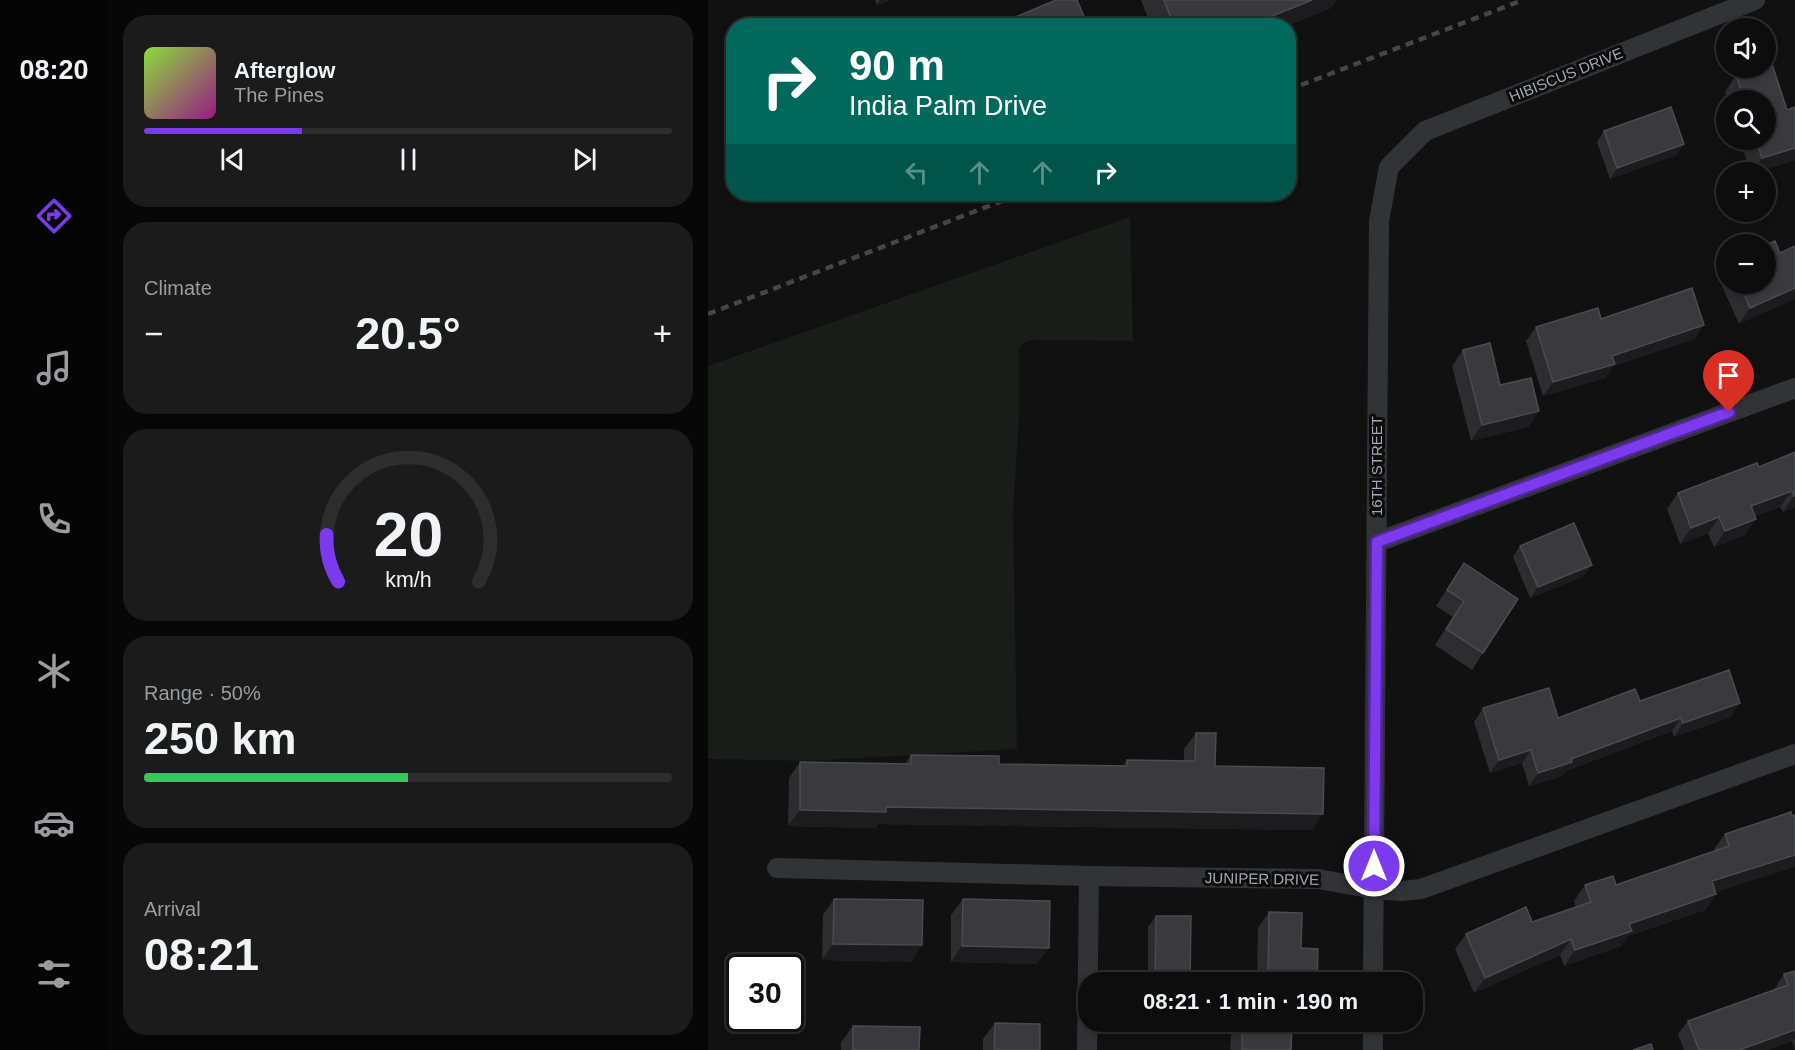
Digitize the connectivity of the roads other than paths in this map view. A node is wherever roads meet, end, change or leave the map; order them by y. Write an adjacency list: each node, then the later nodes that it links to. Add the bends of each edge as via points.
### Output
1 (1755, 0): 2 (street, HIBISCUS DRIVE, via 1425,130)
2 (1389, 167): 4 (street, 16TH STREET, via 1379,221)
3 (1795, 388): 4 (street)
4 (1377, 542): 8 (street, 16TH STREET)
5 (1795, 754): 8 (street, JUNIPER DRIVE, via 1421,890)
6 (777, 868): 7 (street, JUNIPER DRIVE)
7 (1089, 876): 8 (street, JUNIPER DRIVE, via 1318,879); 11 (street)
8 (1374, 889): 9 (street, 16TH STREET)
9 (1373, 972)
10 (1373, 1032): 12 (street)
11 (1087, 1050)
12 (1373, 1050)

